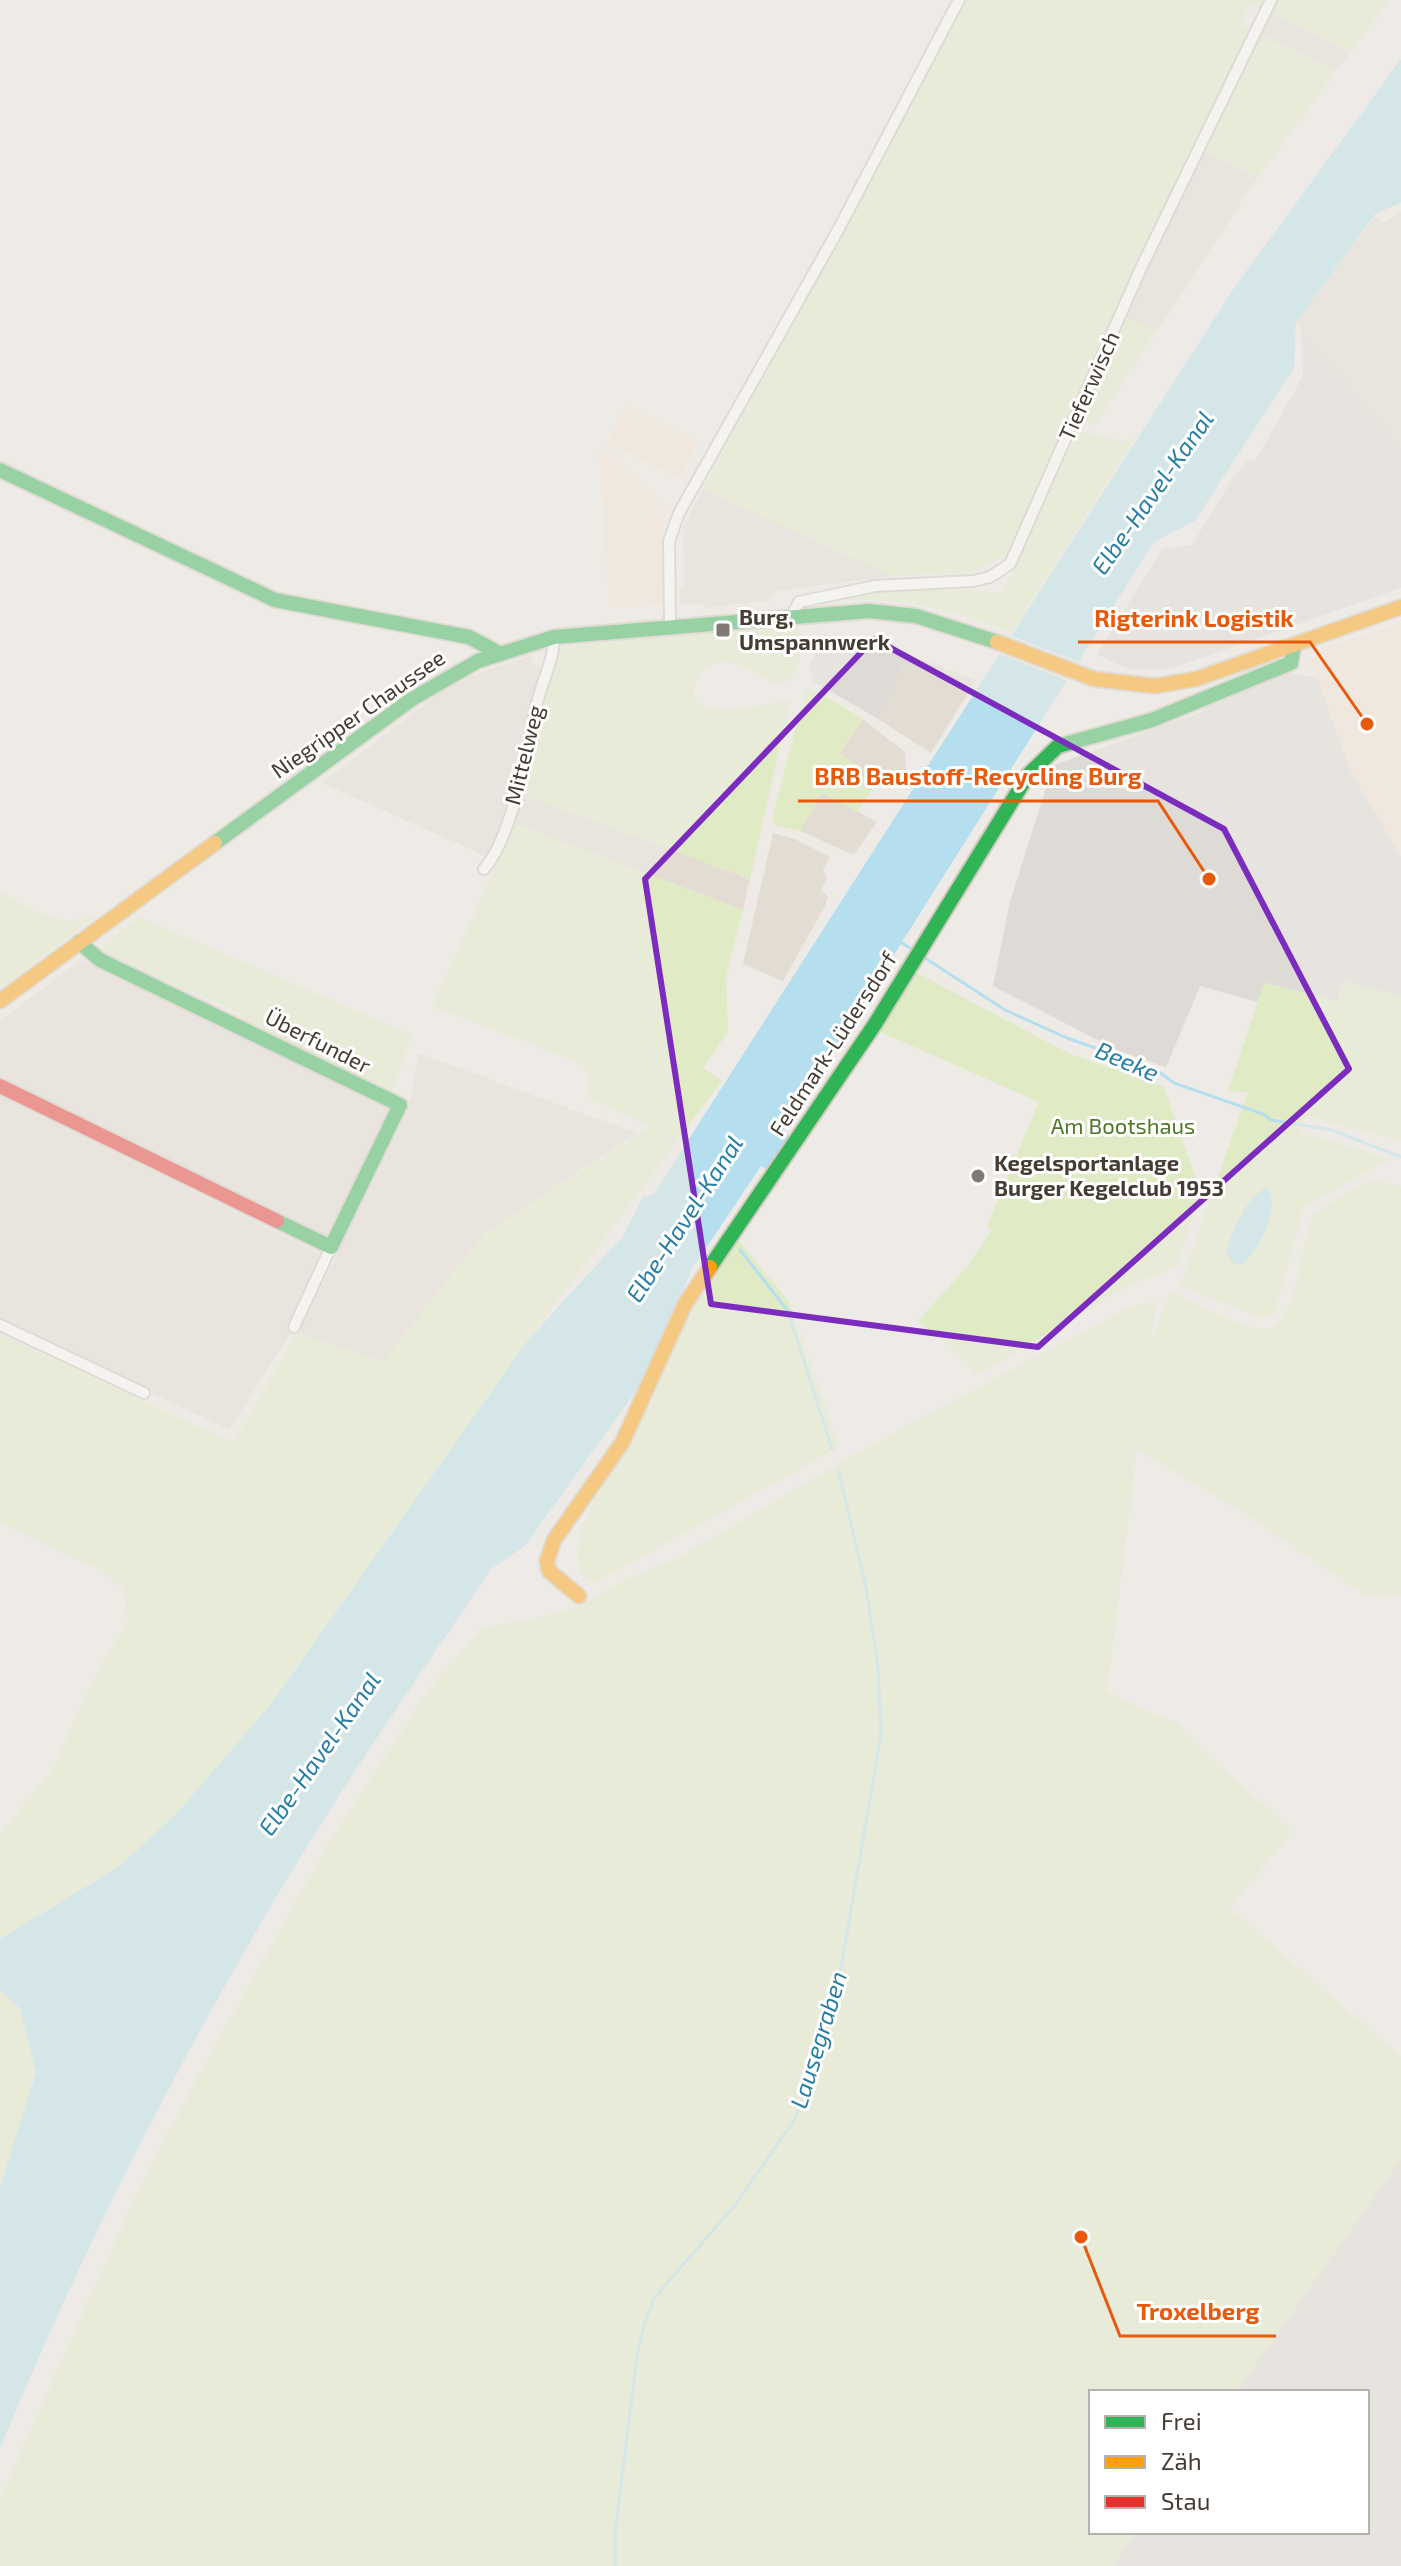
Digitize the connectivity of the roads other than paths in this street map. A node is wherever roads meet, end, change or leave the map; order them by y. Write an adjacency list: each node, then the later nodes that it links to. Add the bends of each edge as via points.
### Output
1 (959, 0): 6 (street, via 831,243 679,513 669,541)
2 (1271, 0): 5 (street, Tieferwisch, via 1148,254 1010,564 973,581 843,590 799,602)
3 (0, 470): 9 (street, via 275,600 469,637)
4 (1401, 607): 8 (street, Niegripper Chaussee)
5 (792, 615): 6 (street, Niegripper Chaussee); 8 (street, Niegripper Chaussee, via 888,612 932,620 1084,676 1128,685 1173,684)
6 (670, 625): 7 (street, Niegripper Chaussee)
7 (554, 637): 9 (street, Niegripper Chaussee); 10 (street, Mittelweg, via 515,796)
8 (1294, 645): 18 (street, Feldmark-Lüdersdorf, via 1291,663 1152,720 1079,738 1049,752 1028,775 867,1037 685,1304 622,1443 554,1540 549,1571)
9 (499, 653): 11 (street, Niegripper Chaussee, via 412,699)
10 (484, 869)
11 (79, 942): 12 (street, Niegripper Chaussee); 14 (street, Überfunder, via 100,960 400,1105)
12 (0, 1001)
13 (0, 1086): 14 (street)
14 (331, 1247): 16 (street, Überfunder)
15 (0, 1325): 17 (street)
16 (294, 1327)
17 (144, 1393)
18 (579, 1596)

